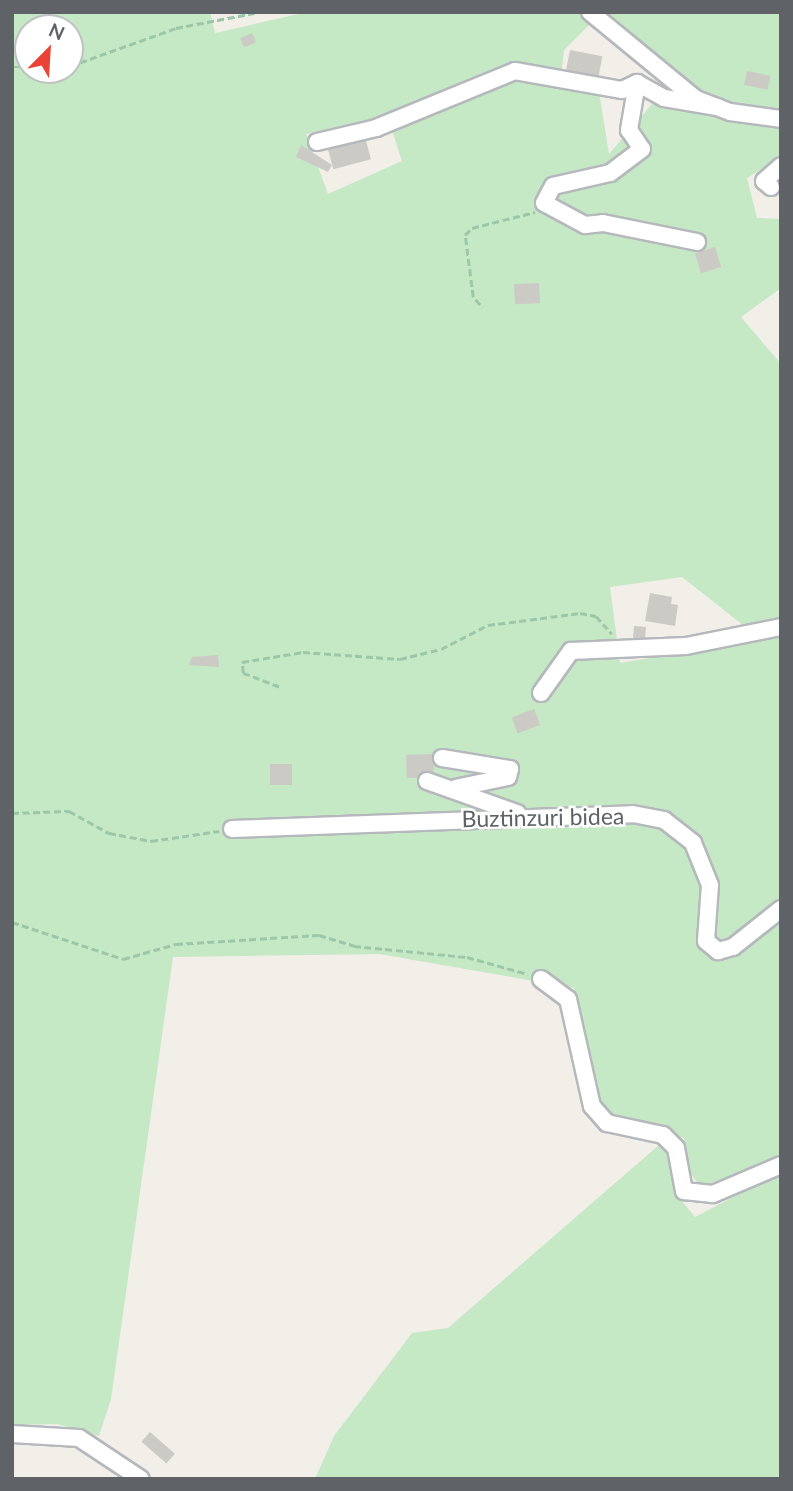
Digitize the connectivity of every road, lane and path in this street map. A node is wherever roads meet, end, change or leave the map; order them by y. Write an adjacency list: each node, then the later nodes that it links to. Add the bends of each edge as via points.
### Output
1 (259, 12): 3 (path, via 176,28)
2 (590, 12): 5 (street, via 696,99)
3 (84, 61)
4 (637, 83): 5 (street, via 664,97); 7 (street, via 622,90 515,71 496,75 462,96); 10 (street, via 629,130 642,149 610,173 553,186)
5 (717, 107): 6 (street)
6 (781, 119)
7 (317, 142)
8 (781, 166): 9 (street, via 764,181)
9 (771, 187)
10 (548, 206): 11 (street, via 585,225); 12 (path, via 472,228 465,235 473,297)
11 (697, 242)
12 (480, 305)
13 (781, 627): 14 (street, via 686,646)
14 (618, 650): 15 (path, via 605,622 580,613 488,625 441,649 400,659 303,652 242,662 243,673); 16 (street, via 571,651)
15 (279, 687)
16 (541, 693)
17 (442, 758): 19 (street, via 510,769 508,777)
18 (427, 780): 19 (street)
19 (456, 788): 21 (street)
20 (12, 813): 22 (path, via 60,810 109,833 151,841)
21 (523, 815): 22 (street, Buztinzuri bidea); 23 (street, Buztinzuri bidea, via 633,814 664,820 693,843 710,885 706,941 718,951 733,947)
22 (232, 829)
23 (781, 909)
24 (12, 922): 25 (path, via 123,958 176,944 319,935 354,946 467,957)
25 (541, 979): 26 (street, via 568,999 592,1107 607,1123 663,1135 676,1148 684,1191 713,1194)
26 (781, 1165)
27 (12, 1434): 28 (street, via 79,1438)
28 (141, 1479)

